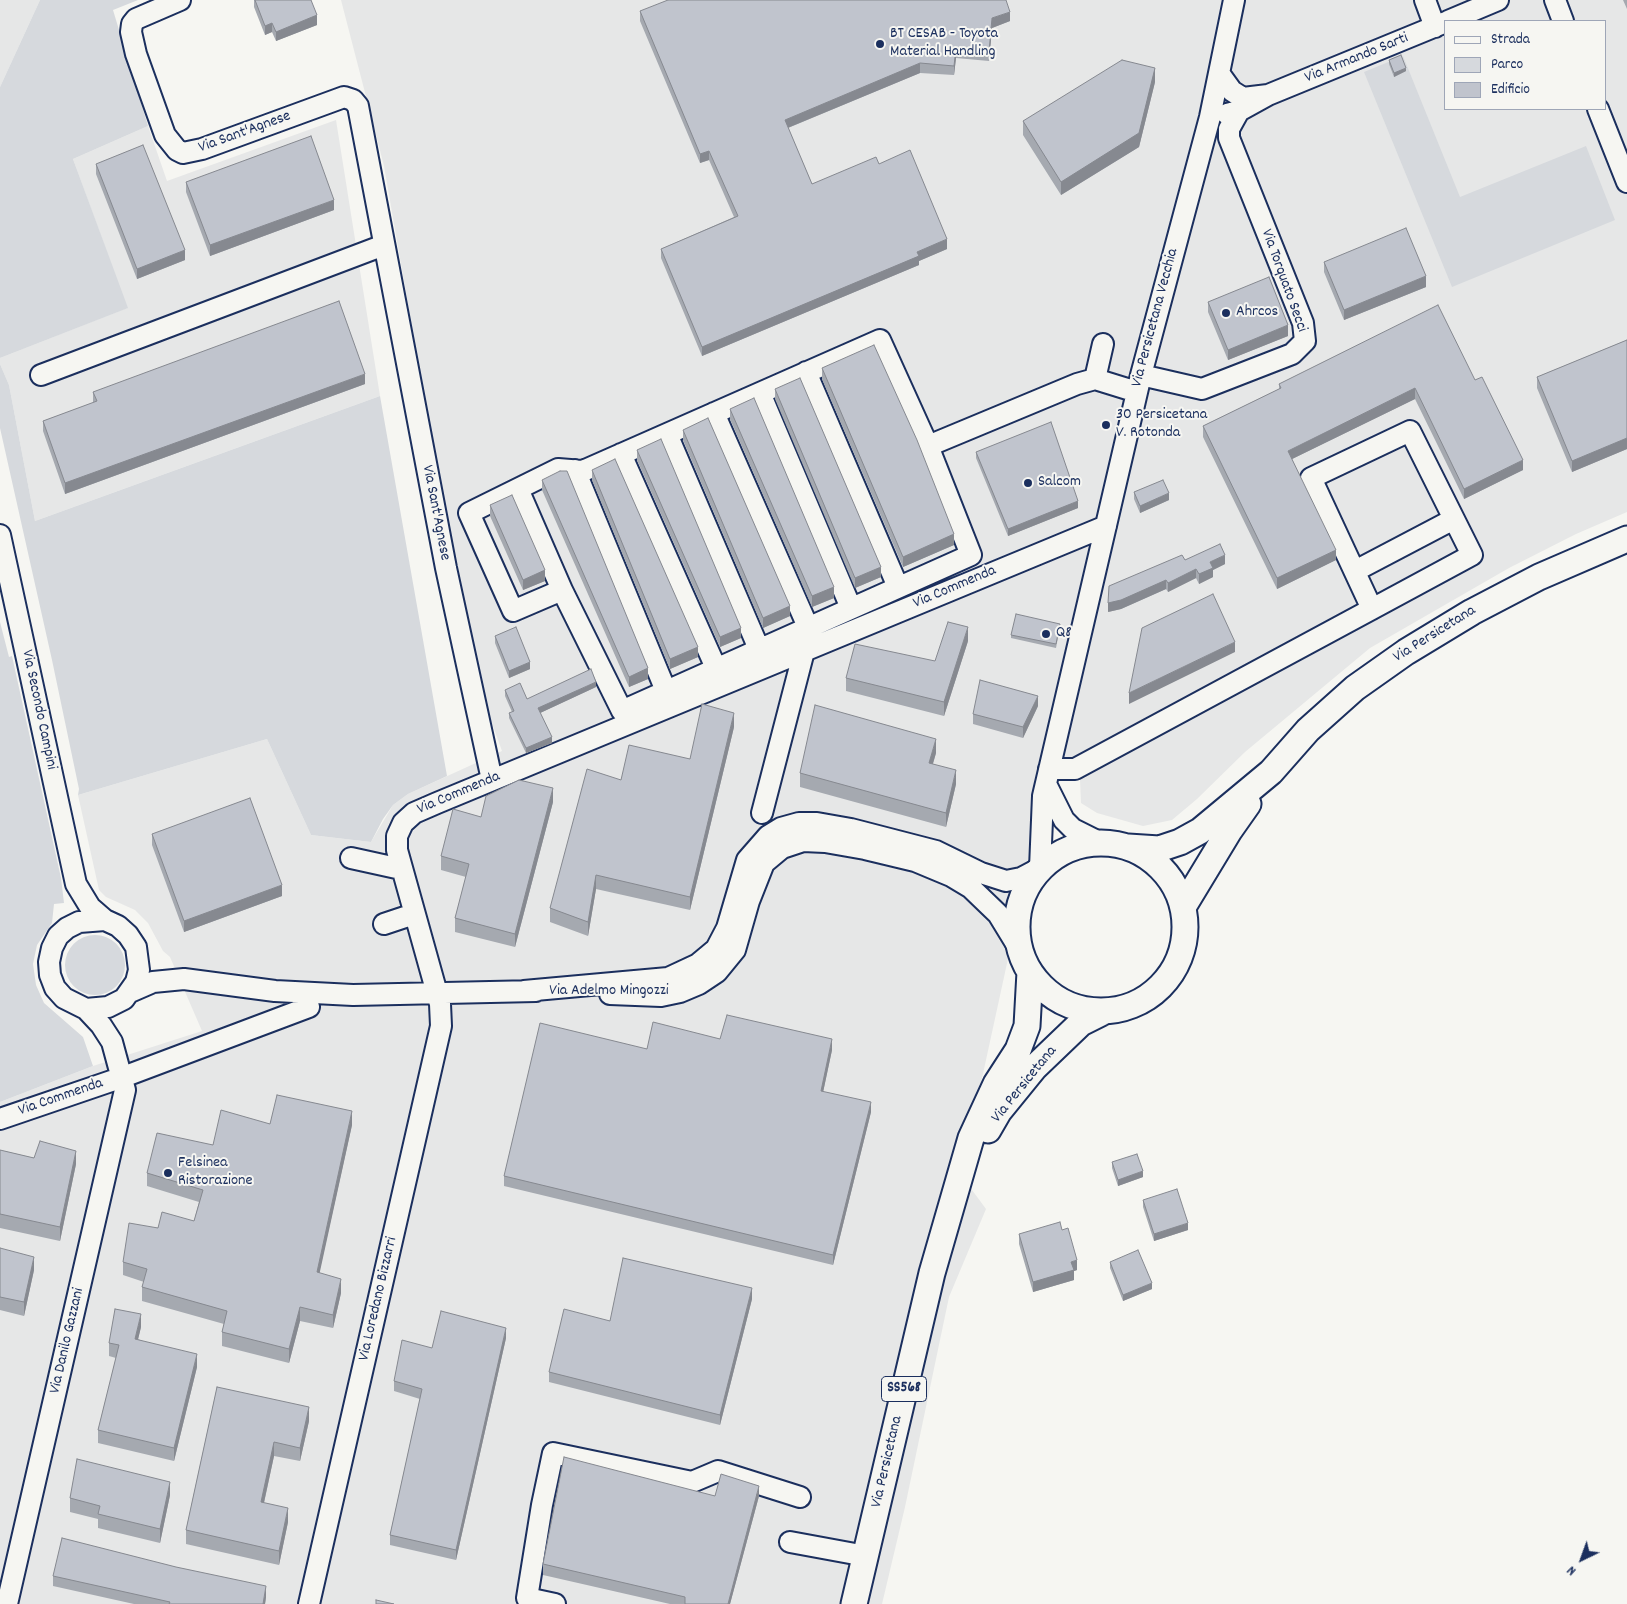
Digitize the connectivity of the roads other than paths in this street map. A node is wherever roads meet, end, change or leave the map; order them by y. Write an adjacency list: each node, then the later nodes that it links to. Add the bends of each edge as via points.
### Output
1 (180, 0): 15 (street, Via Sant'Agnese, via 136,19 131,32 170,144 183,153 192,152 344,97 353,100 361,118)
2 (1234, 0): 9 (street, Via Persicetana Vecchia)
3 (1425, 0): 8 (street)
4 (1498, 0): 6 (street, Via Armando Sarti)
5 (1555, 0): 7 (street)
6 (1450, 20)
7 (1563, 20)
8 (1443, 23): 10 (street, Via Armando Sarti)
9 (1219, 73): 10 (street, Via Armando Sarti, via 1232,91 1243,98); 13 (street, Via Persicetana Vecchia)
10 (1268, 95): 12 (street, Via Armando Sarti)
11 (1598, 110): 14 (street)
12 (1239, 111): 13 (street, Via Armando Sarti); 20 (street, Via Torquato Secci, via 1229,129 1229,138 1302,323 1305,340 1292,354 1202,389)
13 (1210, 117): 20 (street, Via Persicetana Vecchia)
14 (1627, 182)
15 (384, 245): 18 (street); 44 (street, Via Sant'Agnese, via 446,568)
16 (1104, 344): 19 (street)
17 (806, 372): 21 (street); 24 (street, via 880,340); 33 (street)
18 (41, 375)
19 (1095, 378): 20 (street); 24 (street)
20 (1139, 383): 29 (street, Via Persicetana Vecchia)
21 (760, 392): 22 (street); 35 (street)
22 (714, 413): 23 (street); 37 (street)
23 (667, 434): 25 (street); 38 (street)
24 (928, 446): 33 (street, via 970,555)
25 (621, 454): 26 (street); 40 (street)
26 (576, 470): 27 (street, via 558,468); 41 (street)
27 (518, 489): 34 (street); 34 (street, via 469,513 513,611)
28 (1454, 519): 32 (street); 32 (street, via 1410,431 1311,478); 36 (street, via 1472,555)
29 (1106, 526): 39 (street, Via Commenda); 43 (street, Via Persicetana Vecchia)
30 (0, 536): 51 (street, Via Secondo Campini)
31 (1627, 539): 42 (main road, Via Persicetana, via 1489,603 1406,652 1355,688 1308,730)
32 (1355, 571): 36 (street)
33 (898, 587): 35 (street)
34 (562, 590): 41 (street, via 622,710)
35 (851, 608): 37 (street)
36 (1372, 609): 43 (street, via 1075,769)
37 (808, 627): 38 (street)
38 (759, 649): 40 (street)
39 (804, 651): 44 (street, Via Commenda); 45 (street)
40 (716, 668): 41 (street)
41 (666, 691)
42 (1271, 772): 47 (main road, Via Persicetana, via 1216,820 1180,842 1159,849); 52 (main road, Via Persicetana, via 1229,831)
43 (1048, 777): 46 (street, via 1064,820 1073,829); 49 (street, Via Persicetana Vecchia, via 1042,804)
44 (492, 780): 50 (street, Via Commenda, via 414,813 403,823 397,836)
45 (762, 813)
46 (1102, 842): 47 (main road); 49 (main road, via 1068,849)
47 (1128, 847): 52 (main road, via 1153,860 1164,870 1176,887)
48 (351, 858): 50 (street)
49 (1040, 868): 58 (main road, via 1019,907 1017,928); 60 (street, Via Adelmo Mingozzi, via 1021,878 1006,880 982,873 936,851 852,829 799,823 768,836 747,860 724,934 716,948 698,964 668,978)
50 (401, 869): 53 (street, Via Commenda)
51 (76, 884): 54 (street, Via Secondo Campini, via 90,907); 56 (street, Via Secondo Campini, via 73,910)
52 (1183, 907): 65 (main road, via 1186,934 1183,947 1165,983 1144,1000 1119,1010)
53 (414, 914): 55 (street); 61 (street, Via Commenda)
54 (105, 920): 56 (street, via 79,922); 57 (street, via 118,926)
55 (384, 924)
56 (58, 936): 64 (street, via 49,962 50,975 64,998)
57 (136, 947): 59 (street, via 156,967); 62 (street, via 139,970)
58 (1025, 961): 60 (street, Via Adelmo Mingozzi, via 998,914 971,888 951,876 915,860 825,842 803,841 782,848 764,863 749,900 735,950 717,972 699,984 661,996); 65 (main road, via 1055,997 1079,1008); 69 (main road, Via Persicetana / SS568, via 1027,1026 1018,1050 984,1107)
59 (184, 979): 61 (street, via 274,991 343,995); 62 (street, via 153,982)
60 (524, 991): 61 (street, Via Adelmo Mingozzi)
61 (436, 993): 74 (street, Via Loredano Bizzarri, via 442,1013 440,1026)
62 (127, 996): 64 (street, via 108,1007); 66 (street, Via Commenda, via 114,1023)
63 (309, 1007): 67 (street, Via Commenda)
64 (86, 1009): 66 (street, Via Commenda)
65 (1105, 1011): 69 (main road, Via Persicetana / SS568, via 1081,1023 1034,1068 999,1111)
66 (112, 1042): 67 (street, Via Commenda)
67 (123, 1077): 68 (street, Via Commenda); 73 (street, Via Danilo Gazzani, via 122,1105)
68 (0, 1119)
69 (961, 1175): 72 (main road, Via Persicetana / SS568, via 932,1273)
70 (800, 1497): 75 (street, via 718,1471 692,1482 553,1454 527,1598)
71 (790, 1542): 72 (street)
72 (866, 1556): 76 (main road, Via Persicetana / SS568)
73 (7, 1604)
74 (310, 1604)
75 (555, 1604)
76 (854, 1604)

